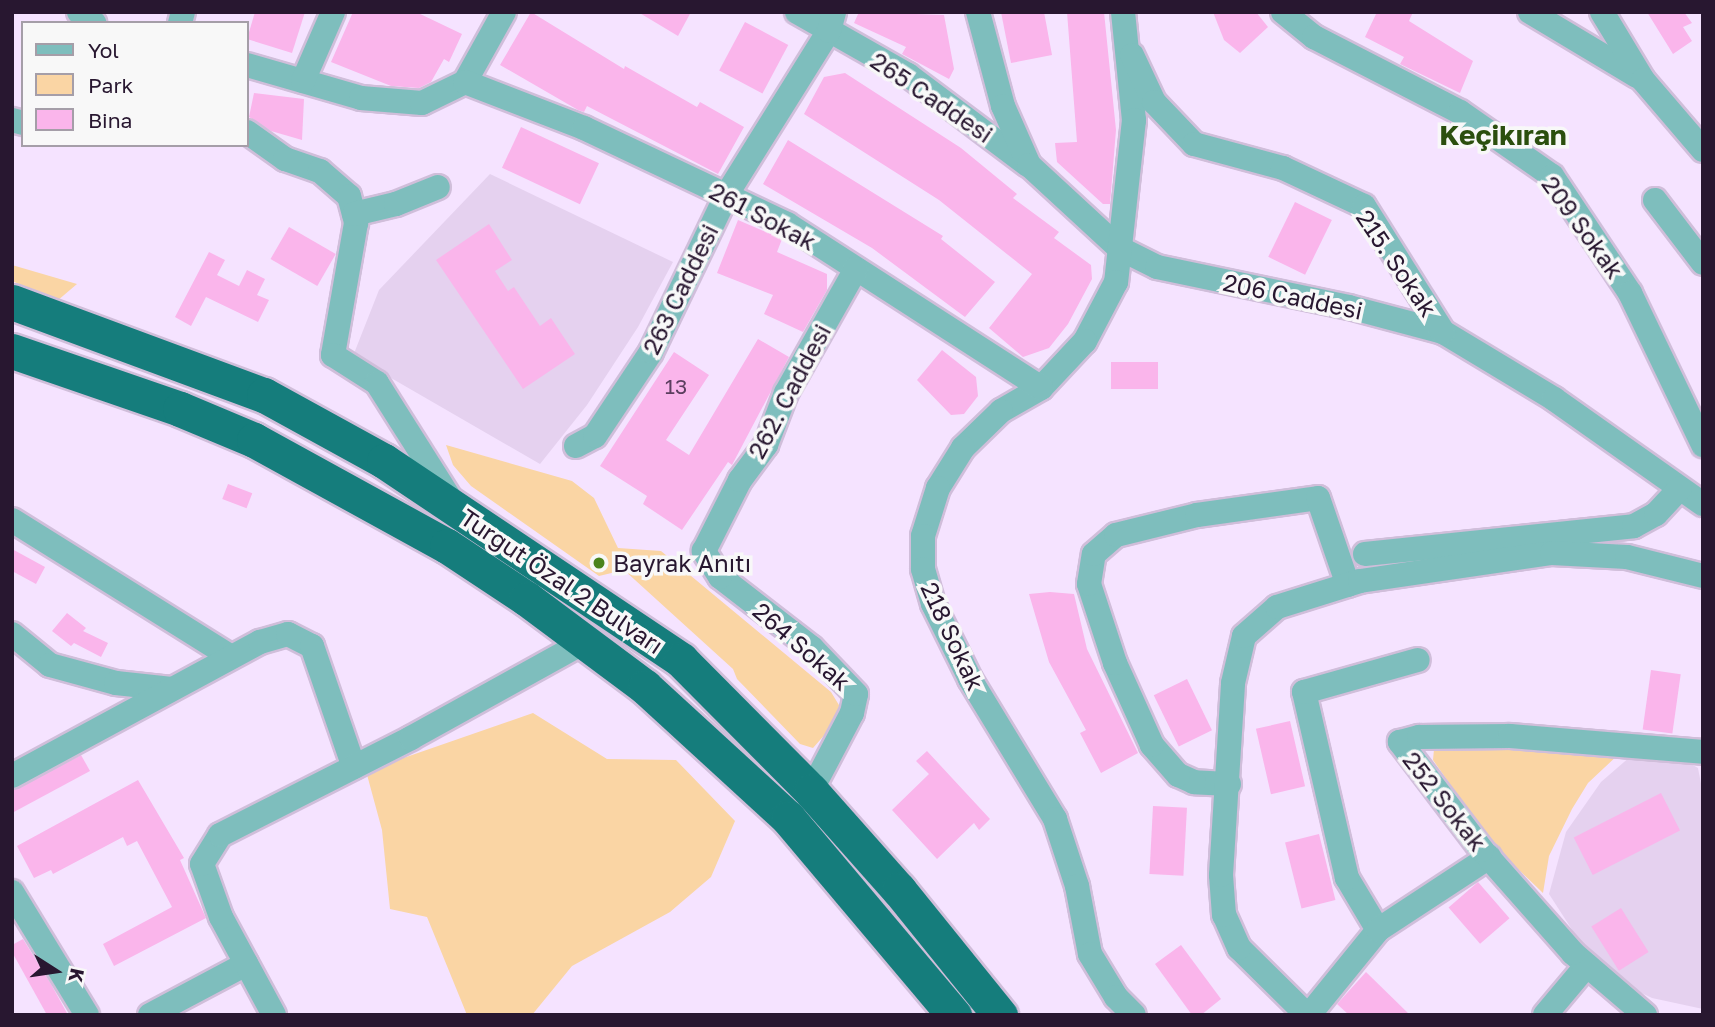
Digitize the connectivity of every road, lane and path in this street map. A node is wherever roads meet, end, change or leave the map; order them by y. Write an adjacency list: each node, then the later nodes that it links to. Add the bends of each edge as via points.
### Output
1 (332, 12): 12 (street)
2 (504, 12): 13 (street)
3 (797, 12): 8 (street, 265 Caddesi)
4 (978, 12): 16 (street, 206 Caddesi, via 1003,106)
5 (1283, 12): 29 (street, 209 Sokak, via 1314,37 1460,112 1552,176 1630,293)
6 (1530, 12): 11 (street)
7 (1602, 12): 11 (street)
8 (831, 22): 16 (street, 265 Caddesi); 18 (street, 263 Caddesi)
9 (1123, 24): 21 (street, 218 Sokak, via 1134,120); 25 (street, 215. Sokak, via 1154,102 1194,144 1283,168 1364,206)
10 (248, 65): 12 (street)
11 (1643, 80): 15 (street)
12 (303, 81): 13 (street, via 361,98 422,103)
13 (465, 82): 18 (street, 261 Sokak, via 522,101)
14 (255, 138): 20 (street, via 285,159 320,171 349,196)
15 (1703, 150)
16 (1029, 165): 21 (street, 206 Caddesi)
17 (438, 187): 20 (street)
18 (727, 194): 23 (street, 261 Sokak, via 788,224); 30 (street, 263 Caddesi, via 651,352 595,436)
19 (1655, 200): 22 (street)
20 (354, 214): 28 (street, via 332,355 377,383)
21 (1119, 248): 25 (street, 206 Caddesi, via 1157,267 1349,307); 27 (street, 218 Sokak, via 1116,282 1085,341)
22 (1703, 263)
23 (856, 269): 27 (street, 261 Sokak); 36 (street, 262. Caddesi, via 786,393 766,445 740,480)
24 (12, 302): 31 (highway, Turgut Özal 2 Bulvarı, via 264,395)
25 (1443, 332): 32 (street, 206 Caddesi, via 1554,399)
26 (12, 351): 41 (highway, Turgut Özal 2 Bulvarı, via 168,404 254,440 447,546)
27 (1041, 388): 60 (street, 218 Sokak, via 1001,411 963,448 938,488 923,536 923,569 933,604 970,679 1055,819 1077,886 1090,954 1116,997)
28 (404, 422): 31 (street); 34 (street)
29 (1703, 445)
30 (576, 446)
31 (384, 461): 34 (highway, Turgut Özal 2 Bulvarı)
32 (1680, 488): 33 (street, 206 Caddesi); 37 (street, via 1656,514 1634,526)
33 (1703, 504)
34 (458, 512): 49 (highway, Turgut Özal 2 Bulvarı, via 681,660)
35 (12, 520): 42 (street)
36 (704, 551): 49 (street, 264 Sokak, via 720,577 813,648 856,694 852,713)
37 (1365, 554)
38 (1703, 576): 39 (street, via 1627,557 1552,553)
39 (1348, 585): 48 (street, via 1277,607 1244,636 1233,683); 48 (street, via 1318,498 1197,516 1116,535 1094,554 1089,584 1115,663 1152,745 1178,775 1194,782)
40 (12, 634): 44 (street, via 50,665 117,683)
41 (586, 641): 46 (street); 58 (highway, Turgut Özal 2 Bulvarı, via 655,696 788,818)
42 (231, 657): 44 (street); 46 (street, via 288,634 312,646)
43 (1418, 660): 52 (street, via 1304,692 1348,878 1361,909)
44 (172, 689): 47 (street)
45 (1703, 752): 50 (street, 252 Sokak, via 1510,736 1419,737 1400,742)
46 (354, 767): 53 (street, via 220,835 201,864 221,917)
47 (12, 776)
48 (1229, 784): 61 (street, via 1221,894 1229,934)
49 (811, 792): 59 (highway, Turgut Özal 2 Bulvarı, via 899,890)
50 (1489, 857): 52 (street); 54 (street, 252 Sokak)
51 (12, 892): 55 (street)
52 (1378, 930): 61 (street)
53 (246, 964): 56 (street); 57 (street)
54 (1587, 965): 62 (street); 63 (street, 252 Sokak)
55 (87, 1015)
56 (150, 1015)
57 (274, 1015)
58 (954, 1015)
59 (1000, 1015)
60 (1134, 1015)
61 (1308, 1015)
62 (1545, 1015)
63 (1645, 1015)

